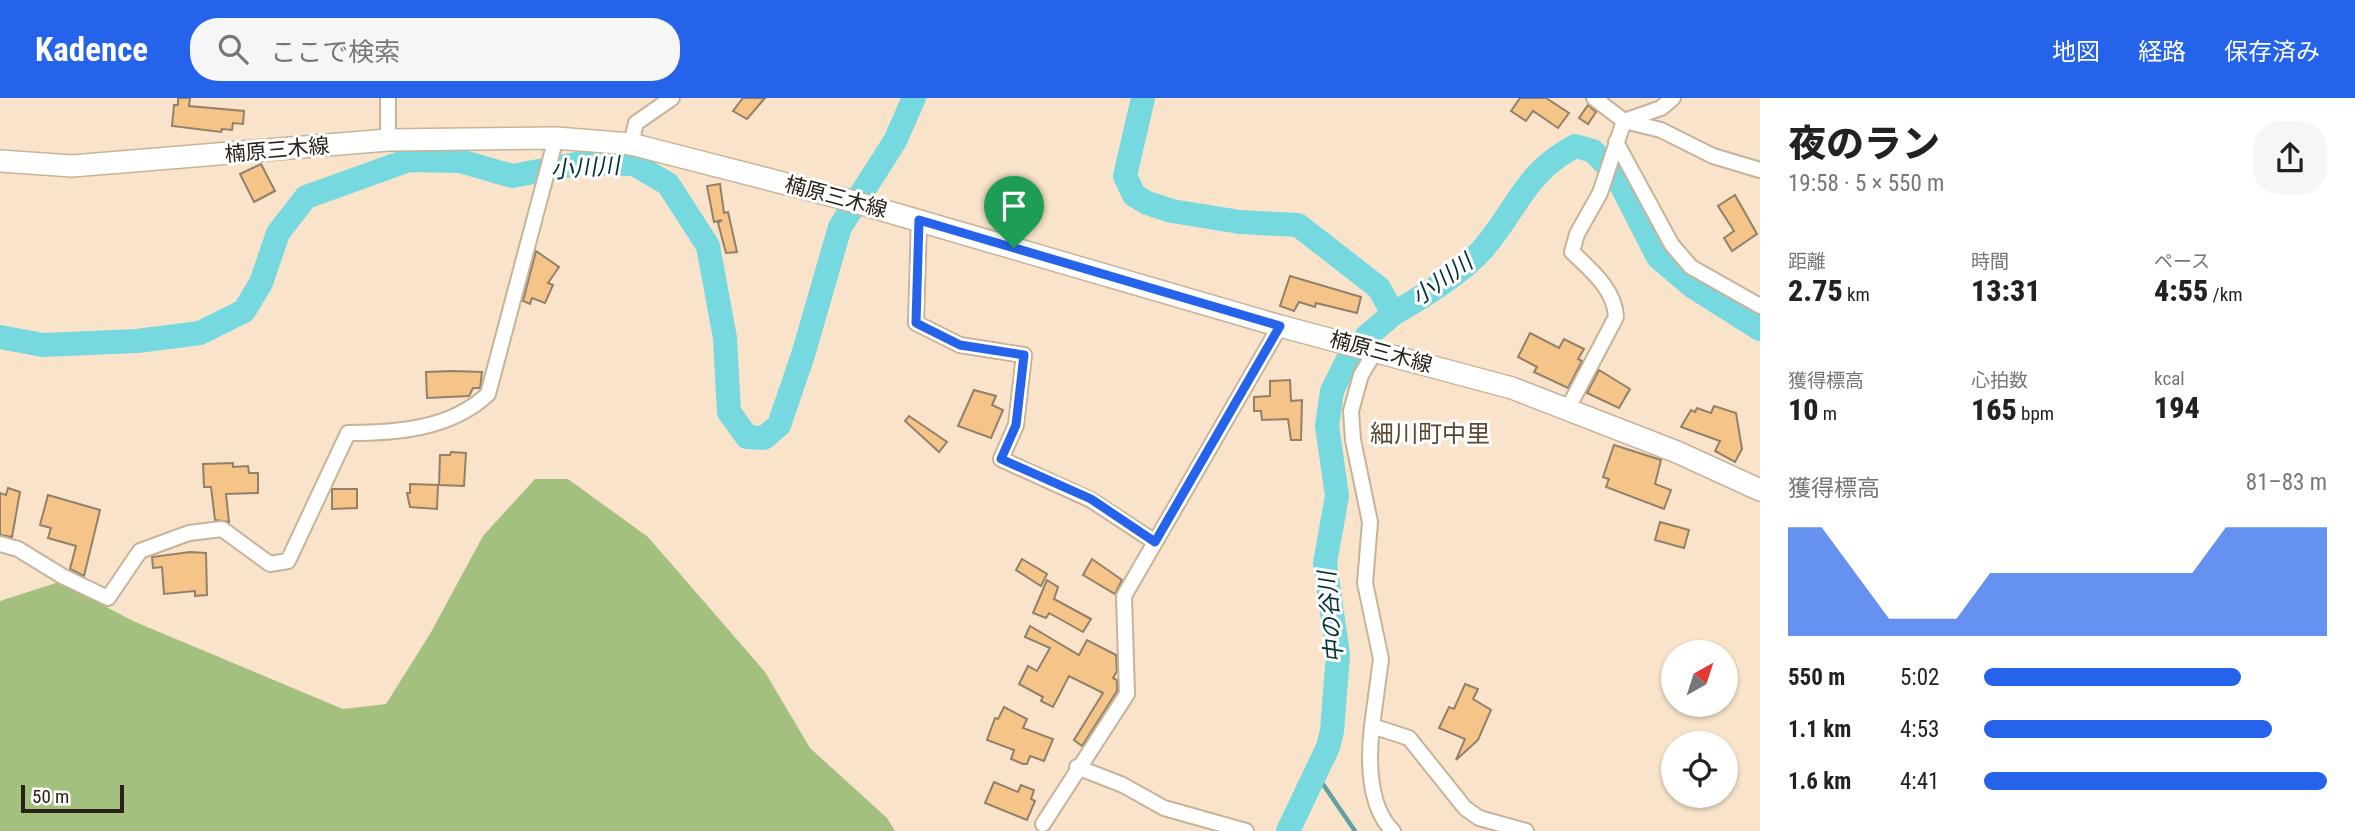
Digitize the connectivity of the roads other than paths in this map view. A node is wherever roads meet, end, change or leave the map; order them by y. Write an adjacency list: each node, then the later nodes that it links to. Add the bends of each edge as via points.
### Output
1 (388, 98): 6 (street)
2 (672, 98): 8 (street, via 636,123)
3 (1594, 98): 5 (street)
4 (1672, 98): 5 (street, via 1661,108)
5 (1624, 121): 7 (street); 11 (street, via 1661,130 1713,156)
6 (388, 140): 9 (main road, 楠原三木線); 10 (main road, 楠原三木線, via 72,166)
7 (1616, 142): 13 (street, via 1671,245 1691,267); 16 (street, via 1600,193 1572,252 1615,302 1616,317)
8 (631, 144): 9 (main road, 楠原三木線); 12 (main road, 楠原三木線)
9 (554, 147): 19 (street, via 488,394 471,411 401,433 348,433 288,561 270,564 222,529 189,533 139,551 108,598 18,549)
10 (0, 161)
11 (1760, 170)
12 (919, 220): 14 (main road, 楠原三木線); 18 (street, via 916,323 960,345 1024,355 1016,425 1001,459 1091,499)
13 (1760, 306)
14 (1280, 326): 15 (main road, 楠原三木線); 18 (street)
15 (1376, 350): 16 (main road, 楠原三木線, via 1511,388); 20 (street, via 1362,375 1352,411 1353,440 1370,522 1365,583 1381,659)
16 (1567, 410): 17 (main road, 楠原三木線)
17 (1760, 490)
18 (1155, 542): 21 (street, via 1124,596 1127,694)
19 (0, 544)
20 (1372, 726): 24 (street, via 1375,803); 25 (street, via 1409,738 1465,808 1479,818)
21 (1077, 767): 22 (street); 23 (street, via 1164,808)
22 (1043, 824)
23 (1246, 831)
24 (1393, 831)
25 (1525, 831)

